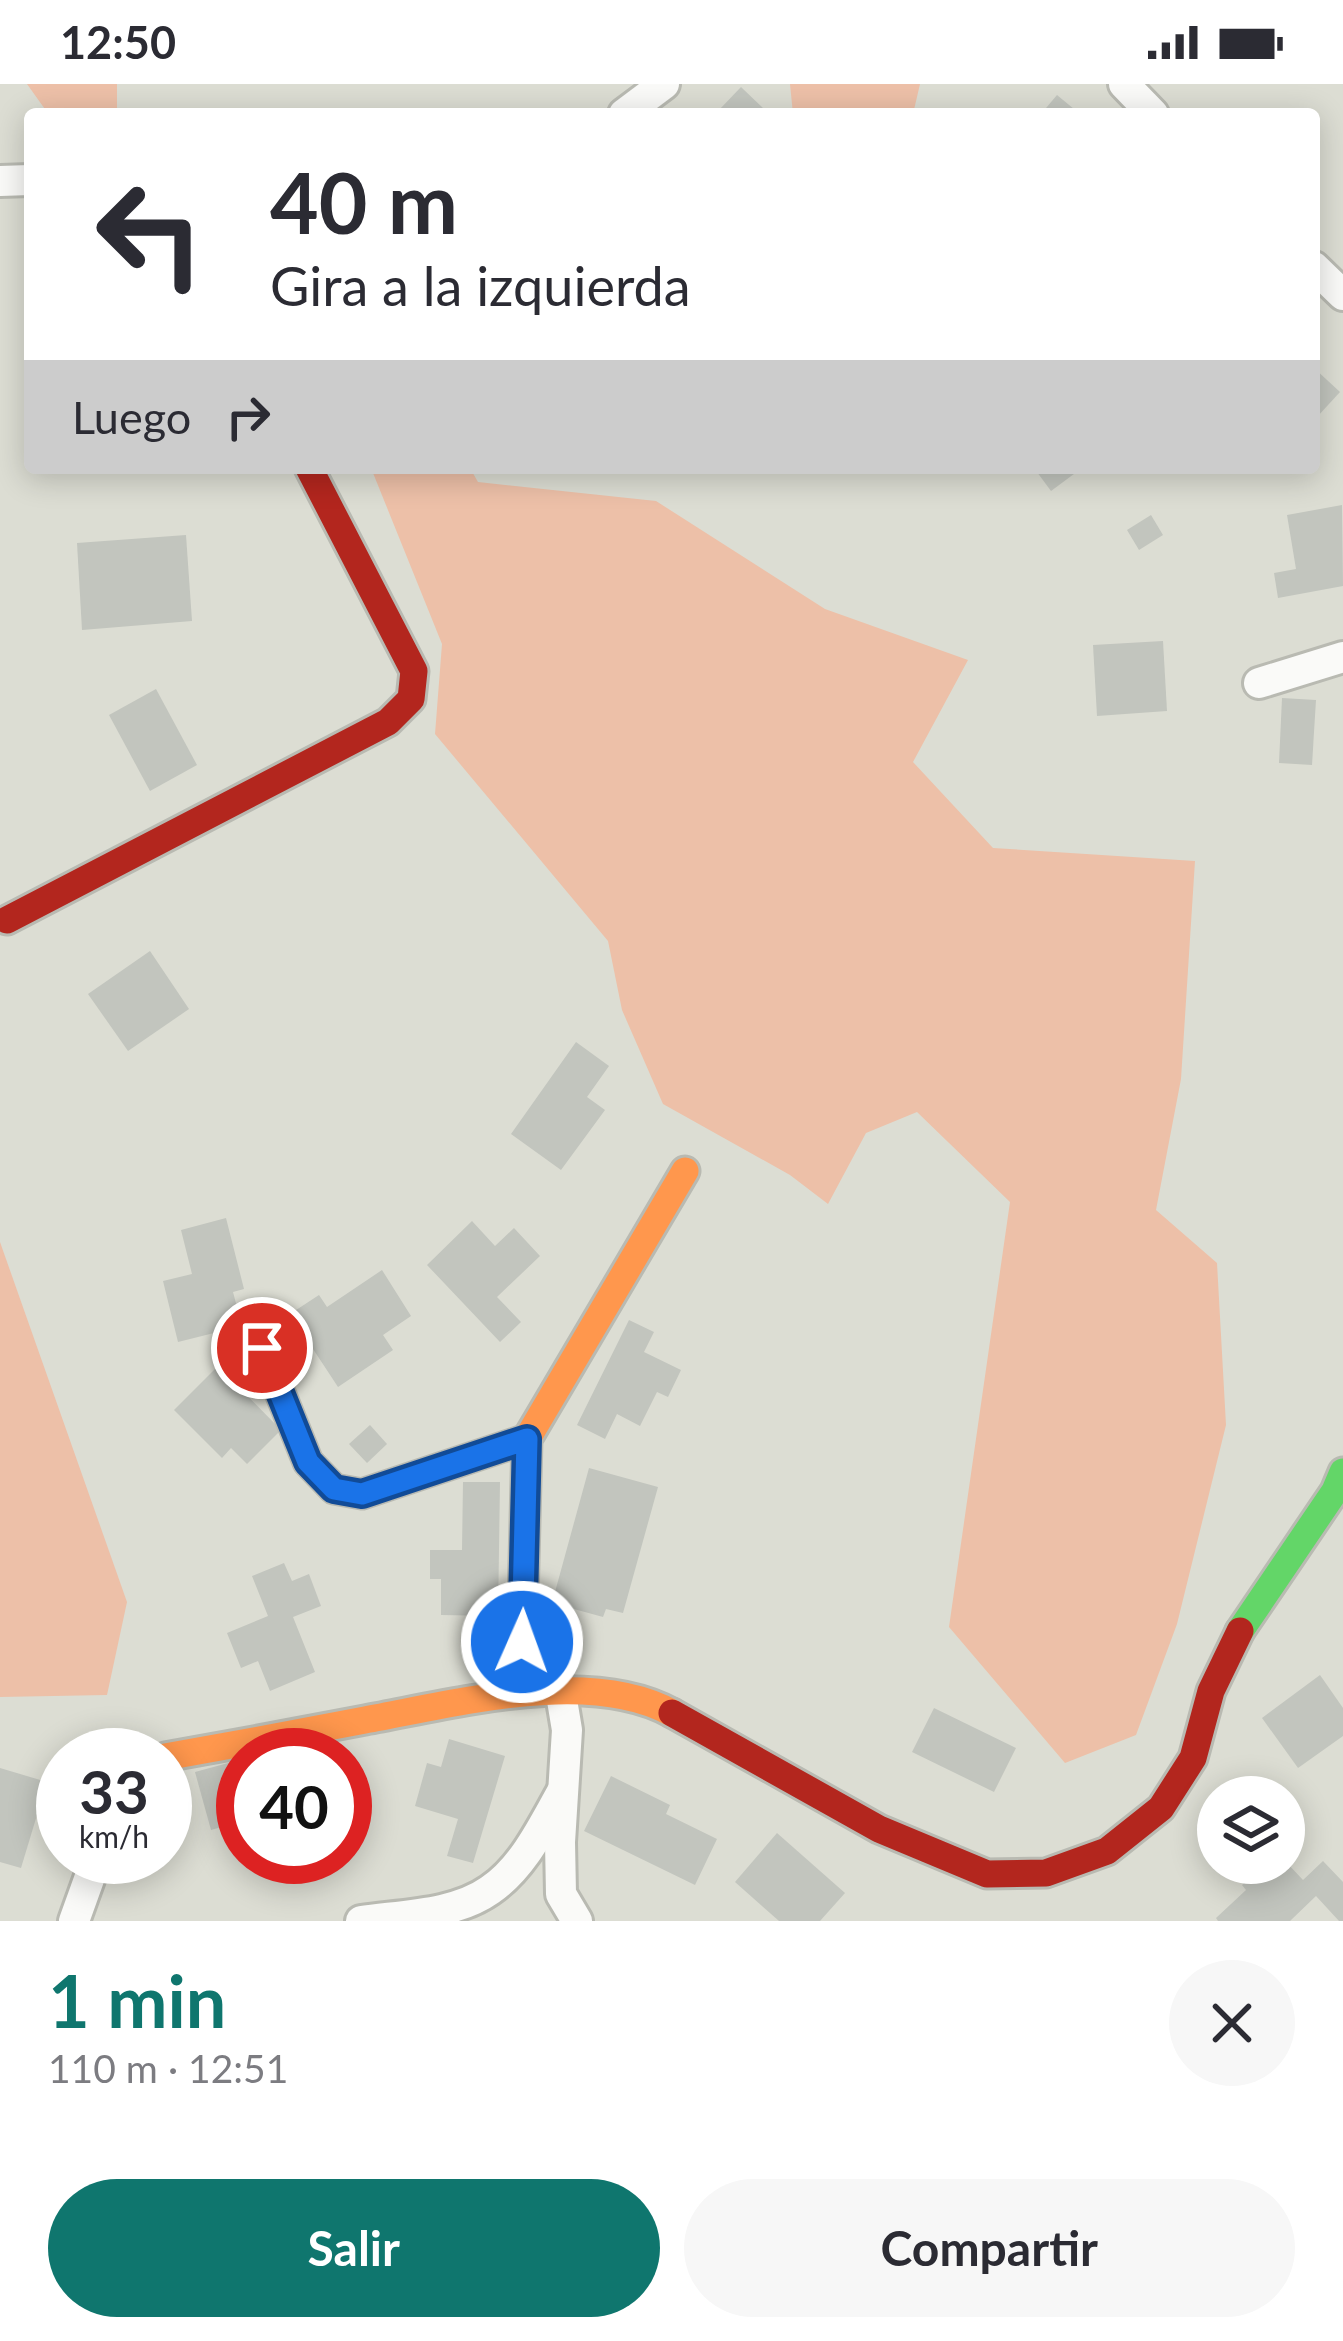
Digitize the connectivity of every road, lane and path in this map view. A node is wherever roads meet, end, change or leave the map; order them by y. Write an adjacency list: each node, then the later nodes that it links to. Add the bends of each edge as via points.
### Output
1 (664, 84): 3 (street)
2 (1124, 84): 4 (street)
3 (632, 108)
4 (1147, 108)
5 (1320, 274): 6 (street)
6 (1343, 295)
7 (312, 474): 10 (street, via 414,670 411,699 388,722)
8 (1343, 657): 9 (street)
9 (1258, 683)
10 (7, 920)
11 (685, 1172): 13 (street)
12 (262, 1348): 13 (street, via 308,1462 334,1489 362,1494)
13 (527, 1439): 15 (street)
14 (1343, 1472): 16 (street, via 1243,1626 1211,1691 1193,1758 1160,1808 1107,1851 1046,1873 987,1874 879,1828 652,1702 610,1692)
15 (515, 1693): 16 (street); 17 (street)
16 (561, 1694): 18 (street)
17 (192, 1752)
18 (563, 1790): 21 (street, via 520,1861 490,1891 453,1907); 22 (street, via 561,1894)
19 (87, 1884): 20 (street)
20 (74, 1921)
21 (361, 1921)
22 (577, 1921)

